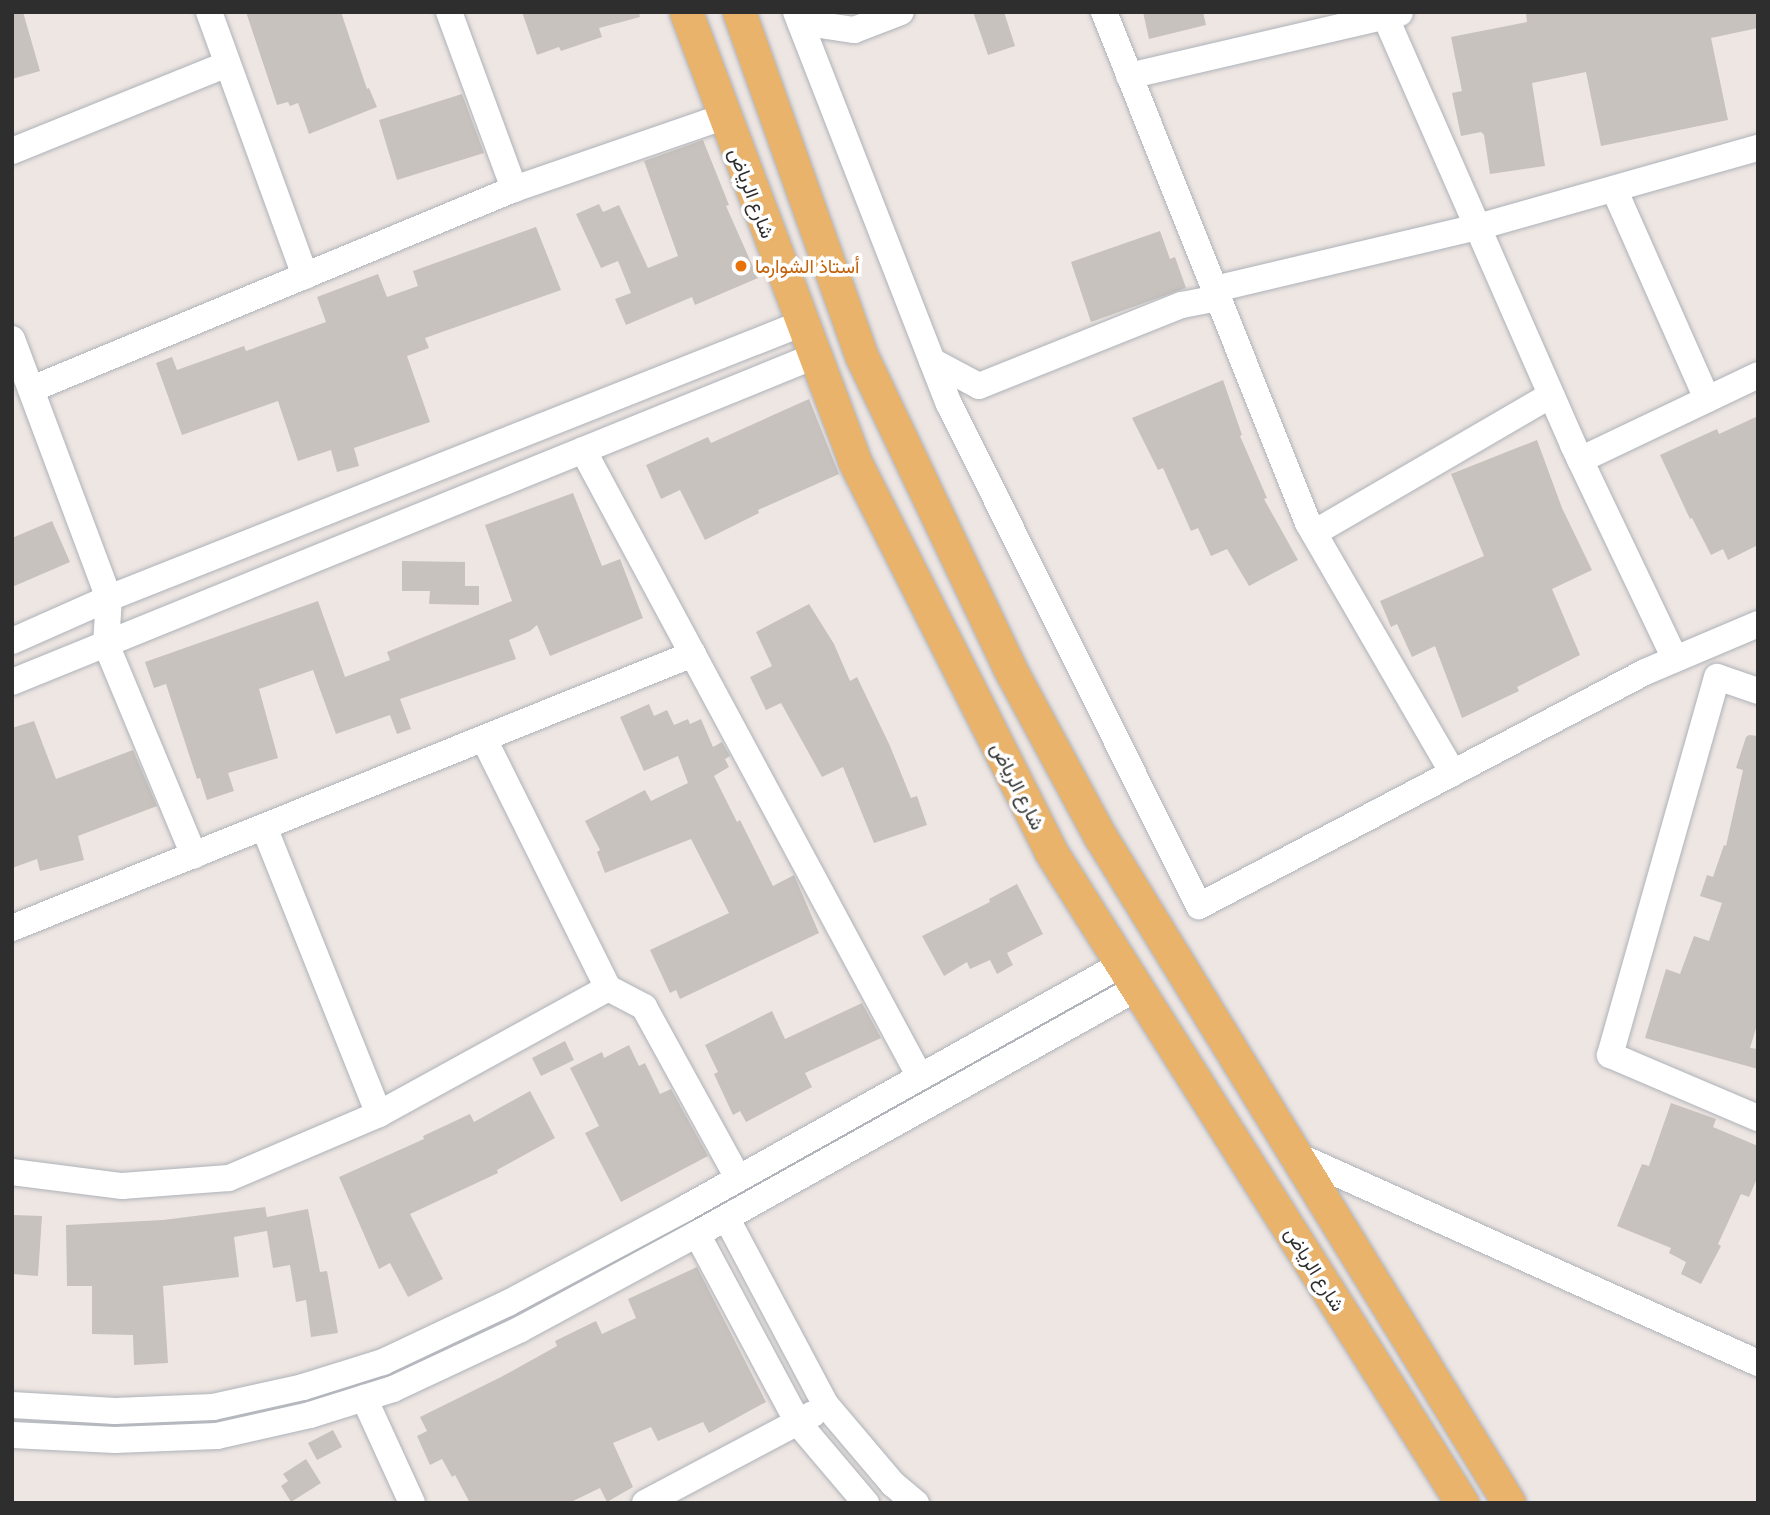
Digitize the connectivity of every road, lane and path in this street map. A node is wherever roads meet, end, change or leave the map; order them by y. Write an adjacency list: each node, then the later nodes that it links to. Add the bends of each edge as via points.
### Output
1 (209, 12): 9 (street)
2 (449, 12): 14 (street)
3 (686, 12): 11 (main road, شارع الرياض)
4 (739, 12): 48 (main road, via 863,357 1010,669 1100,836)
5 (901, 12): 8 (street, via 854,30)
6 (1104, 12): 10 (street)
7 (1394, 14): 10 (street); 16 (street)
8 (806, 27): 22 (street)
9 (228, 64): 13 (street); 17 (street)
10 (1129, 76): 18 (street)
11 (723, 117): 14 (street); 19 (main road, شارع الرياض)
12 (1758, 148): 15 (street)
13 (12, 151)
14 (514, 189): 17 (street)
15 (1614, 189): 16 (street); 26 (street)
16 (1478, 228): 18 (street); 25 (street)
17 (305, 276): 24 (street)
18 (1217, 294): 22 (street, via 979,386); 29 (street)
19 (803, 323): 21 (main road, شارع الرياض); 30 (street)
20 (12, 340): 24 (street)
21 (815, 356): 27 (street); 43 (main road, شارع الرياض, via 854,460 1051,852)
22 (932, 361): 39 (street, via 949,404 1199,906)
23 (1758, 375): 26 (street)
24 (32, 389): 30 (street)
25 (1551, 395): 28 (street); 29 (street)
26 (1707, 399): 28 (street)
27 (583, 450): 33 (street); 34 (street)
28 (1580, 460): 35 (street)
29 (1314, 534): 39 (street)
30 (109, 598): 32 (street); 33 (street)
31 (1758, 624): 35 (street)
32 (12, 641)
33 (106, 644): 36 (street); 41 (street)
34 (693, 654): 38 (street); 45 (street)
35 (1675, 659): 39 (street)
36 (12, 682)
37 (1758, 691): 47 (street, via 1717,677 1610,1055)
38 (484, 739): 40 (street); 44 (street)
39 (1453, 773)
40 (264, 827): 41 (street); 46 (street)
41 (194, 855): 42 (street)
42 (12, 928)
43 (1130, 976): 45 (street); 51 (street); 63 (main road, شارع الرياض)
44 (608, 988): 46 (street); 50 (street, via 644,1007)
45 (920, 1077): 50 (street)
46 (379, 1114): 49 (street, via 229,1178 122,1186)
47 (1758, 1118)
48 (1296, 1155): 53 (street); 64 (main road)
49 (12, 1172)
50 (738, 1178): 55 (street, via 508,1303 383,1362 303,1387 213,1407 116,1411)
51 (727, 1219): 52 (street); 56 (street)
52 (697, 1234): 54 (street, via 521,1329); 57 (street)
53 (1758, 1363)
54 (364, 1398): 58 (street, via 217,1436 115,1440); 59 (street)
55 (12, 1405)
56 (826, 1405): 57 (street); 62 (street, via 893,1484)
57 (799, 1424): 60 (street); 61 (street)
58 (12, 1435)
59 (412, 1503)
60 (645, 1503)
61 (866, 1503)
62 (916, 1503)
63 (1462, 1503)
64 (1509, 1503)

